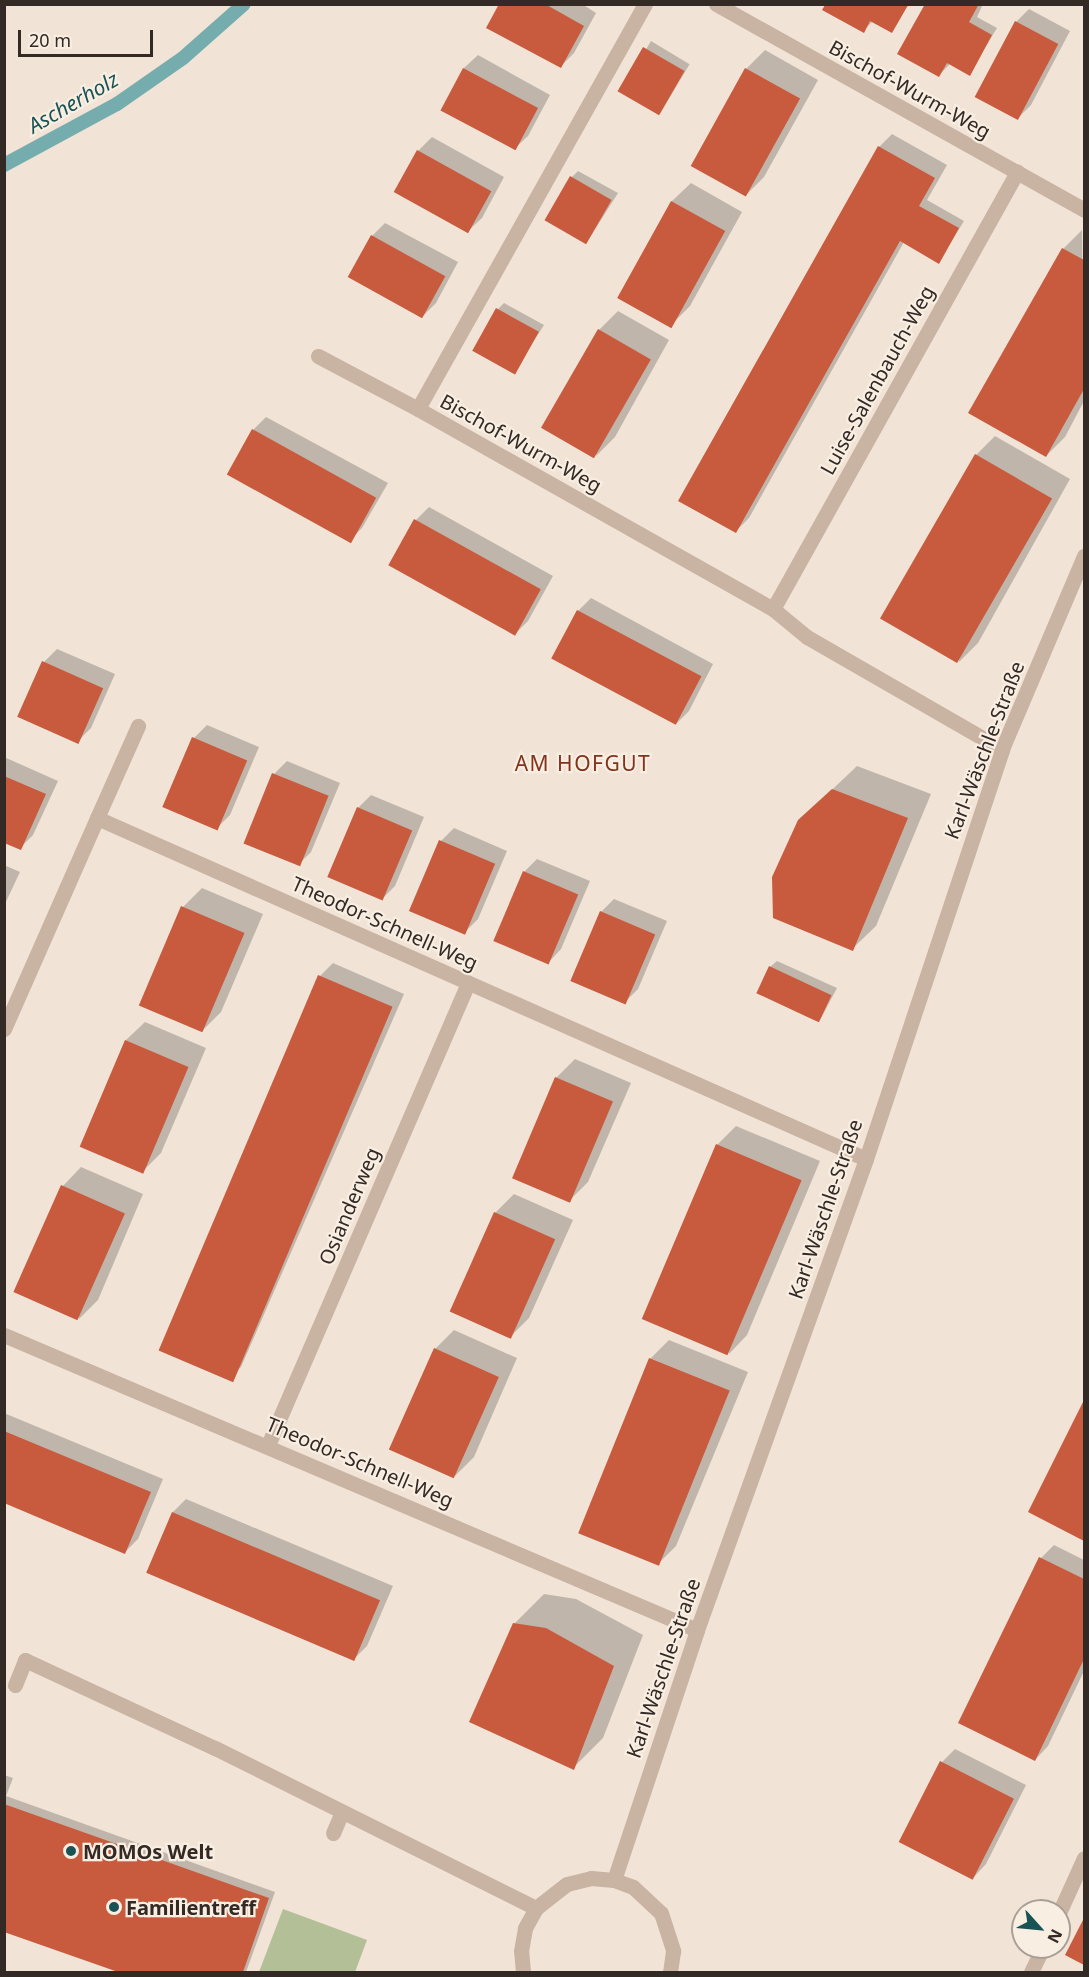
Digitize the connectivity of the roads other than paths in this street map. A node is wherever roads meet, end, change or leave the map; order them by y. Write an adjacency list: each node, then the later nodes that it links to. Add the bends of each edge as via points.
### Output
1 (645, 4): 6 (street, Bischof-Wurm-Weg)
2 (716, 4): 3 (street, Bischof-Wurm-Weg)
3 (1017, 172): 4 (street, Bischof-Wurm-Weg); 8 (street, Luise-Salenbauch-Weg)
4 (1084, 210)
5 (318, 356): 6 (street)
6 (418, 410): 8 (street, Bischof-Wurm-Weg)
7 (1084, 556): 10 (street, Karl-Wäschle-Straße)
8 (773, 609): 10 (street, Bischof-Wurm-Weg, via 807,637)
9 (138, 726): 11 (street)
10 (1002, 749): 14 (street, Karl-Wäschle-Straße)
11 (97, 818): 12 (street, Theodor-Schnell-Weg); 13 (street)
12 (468, 983): 14 (street, Theodor-Schnell-Weg); 16 (street, Osianderweg)
13 (4, 1029)
14 (866, 1159): 17 (street, Karl-Wäschle-Straße)
15 (4, 1335): 16 (street, Theodor-Schnell-Weg)
16 (268, 1445): 17 (street, Theodor-Schnell-Weg)
17 (697, 1630): 22 (street, Karl-Wäschle-Straße)
18 (15, 1684): 19 (street, via 25,1660)
19 (342, 1812): 20 (street); 24 (street)
20 (333, 1833)
21 (1084, 1858): 23 (street)
22 (614, 1880): 24 (street, via 591,1878 567,1884); 26 (street, via 649,1898 661,1913 673,1951)
23 (1065, 1899)
24 (536, 1908): 25 (street, via 525,1928)
25 (523, 1972)
26 (672, 1972)

